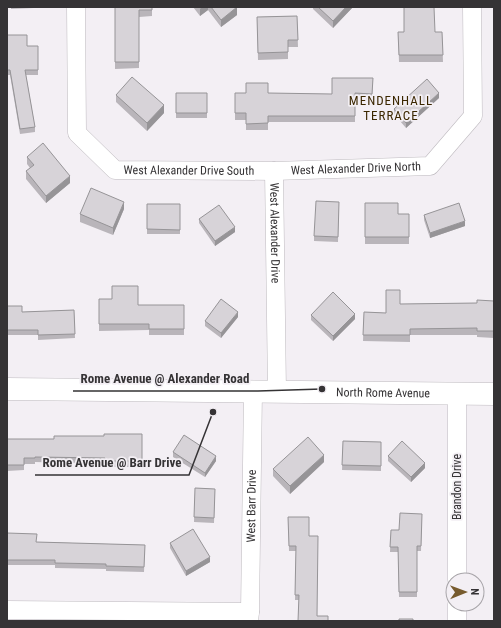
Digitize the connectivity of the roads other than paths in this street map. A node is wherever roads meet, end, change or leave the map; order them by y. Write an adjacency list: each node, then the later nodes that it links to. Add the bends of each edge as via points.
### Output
1 (76, 7): 3 (street, West Alexander Drive South, via 77,132 115,170)
2 (472, 7): 3 (street, West Alexander Drive North, via 473,116 430,166)
3 (274, 171): 6 (street, West Alexander Drive)
4 (7, 389): 5 (street, North Rome Avenue)
5 (253, 391): 6 (street, North Rome Avenue); 11 (street, West Barr Drive)
6 (277, 391): 7 (street, North Rome Avenue)
7 (457, 393): 8 (street, North Rome Avenue); 9 (street, Brandon Drive)
8 (494, 394)
9 (457, 572)
10 (7, 610): 11 (street)
11 (250, 616)

